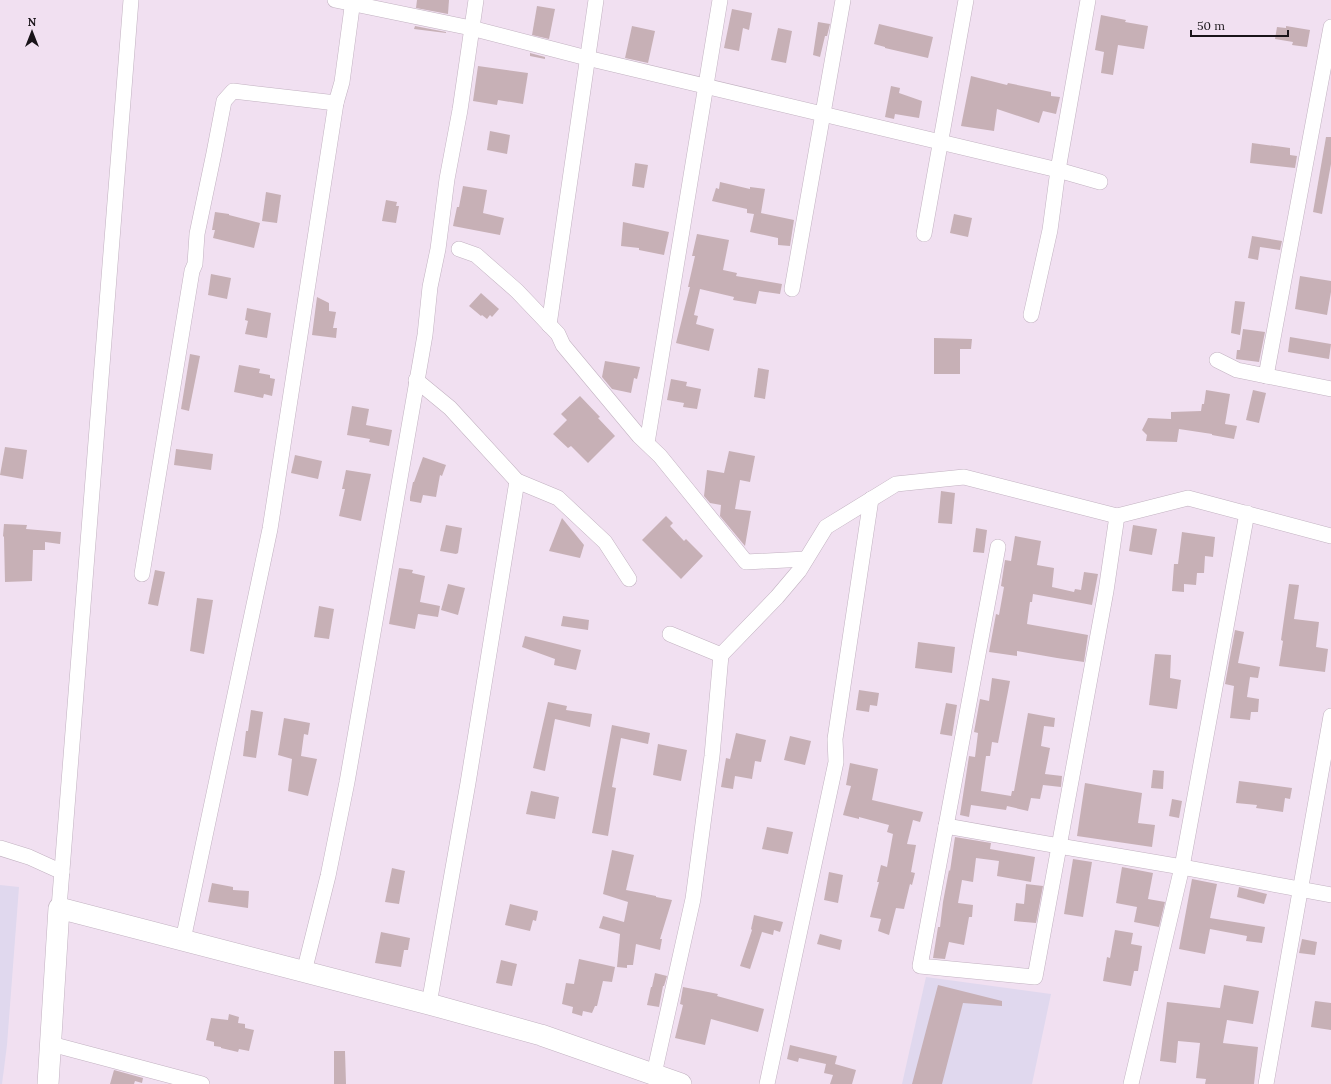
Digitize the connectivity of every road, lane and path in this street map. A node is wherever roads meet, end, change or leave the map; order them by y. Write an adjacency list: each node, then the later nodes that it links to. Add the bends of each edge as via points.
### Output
1 (131, 0): 45 (street)
2 (335, 0): 9 (street)
3 (476, 0): 11 (street)
4 (596, 0): 12 (street)
5 (720, 0): 13 (street)
6 (843, 0): 15 (street)
7 (966, 0): 16 (street)
8 (1088, 0): 17 (street)
9 (353, 2): 11 (street); 14 (street, via 342,82)
10 (1331, 27): 25 (street)
11 (471, 28): 12 (street); 26 (street)
12 (587, 58): 13 (street); 23 (street)
13 (706, 86): 15 (street); 28 (street)
14 (336, 103): 36 (street, via 233,91 224,101 197,234 195,264); 49 (street, via 270,529)
15 (823, 115): 16 (street); 21 (street)
16 (940, 143): 17 (street); 19 (street)
17 (1058, 170): 18 (street); 22 (street, via 1050,230)
18 (1100, 182)
19 (924, 234)
20 (459, 248): 23 (street, via 476,255 517,291)
21 (792, 289)
22 (1031, 315)
23 (549, 325): 28 (street, via 558,334 563,345)
24 (1217, 360): 25 (street, via 1237,370)
25 (1266, 376): 27 (street)
26 (416, 380): 29 (street, via 450,408); 50 (street, via 347,782 328,876)
27 (1331, 389)
28 (647, 443): 35 (street, via 746,562)
29 (517, 481): 37 (street, via 558,498 605,542); 51 (street)
30 (871, 499): 32 (street, via 896,484 964,477); 35 (street, via 826,527); 58 (street, via 835,739 836,762)
31 (1246, 513): 32 (street, via 1188,498); 33 (street); 44 (street)
32 (1117, 516): 42 (street, via 1106,591)
33 (1331, 536)
34 (998, 547): 41 (street)
35 (806, 559): 39 (street, via 777,597)
36 (142, 574)
37 (629, 579)
38 (670, 634): 39 (street)
39 (721, 655): 54 (street, via 712,756 693,899)
40 (1331, 716): 46 (street)
41 (946, 826): 42 (street); 42 (street, via 920,966 1035,977)
42 (1059, 846): 44 (street)
43 (0, 848): 45 (street, via 29,857)
44 (1182, 867): 46 (street); 59 (street)
45 (62, 872): 48 (street)
46 (1300, 890): 47 (street); 60 (street)
47 (1331, 895)
48 (59, 915): 49 (street); 52 (street); 54 (street)
49 (183, 940): 50 (street)
50 (304, 972): 51 (street)
51 (429, 1004): 54 (street, via 541,1035)
52 (51, 1044): 53 (street); 55 (street)
53 (162, 1079): 56 (street)
54 (646, 1079): 57 (street)
55 (48, 1084)
56 (202, 1084)
57 (681, 1084)
58 (767, 1084)
59 (1131, 1084)
60 (1266, 1084)

